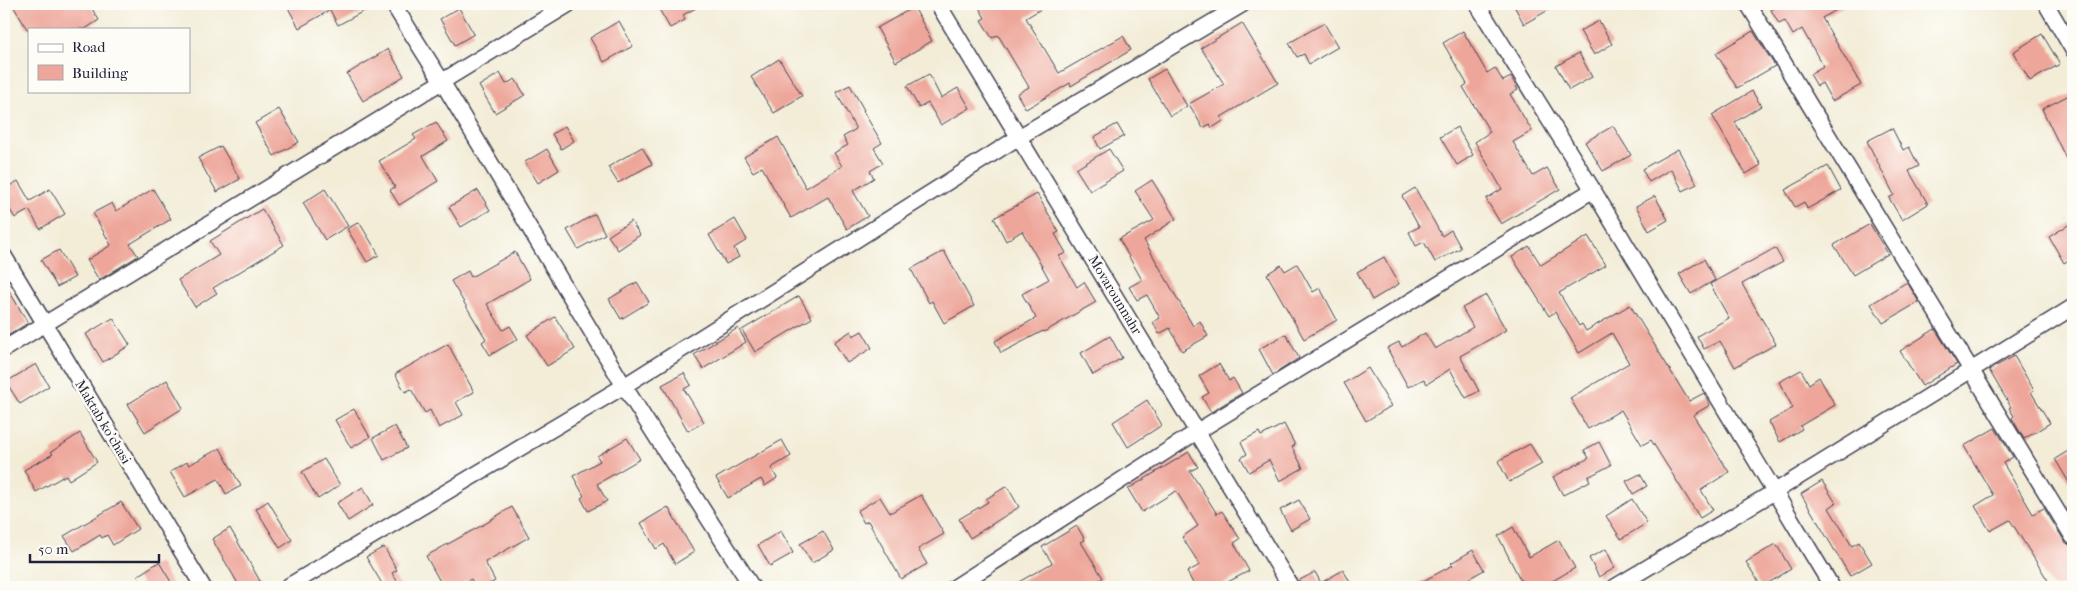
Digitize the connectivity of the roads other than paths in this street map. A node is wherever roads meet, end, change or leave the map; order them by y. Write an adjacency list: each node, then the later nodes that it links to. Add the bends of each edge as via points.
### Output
1 (393, 4): 9 (street)
2 (569, 4): 9 (street)
3 (938, 4): 10 (street, Movarounnahr)
4 (1244, 4): 10 (street)
5 (1477, 4): 11 (street)
6 (1748, 4): 16 (street)
7 (2046, 4): 8 (street)
8 (2073, 50)
9 (441, 80): 14 (street); 17 (street)
10 (1019, 138): 17 (street); 18 (street, Movarounnahr)
11 (1593, 190): 18 (street); 19 (street)
12 (4, 256): 14 (street, Maktab ko'chasi)
13 (2073, 307): 16 (street)
14 (45, 324): 15 (street); 21 (street, Maktab ko'chasi)
15 (4, 349)
16 (1971, 369): 19 (street); 20 (street)
17 (624, 386): 22 (street); 23 (street)
18 (1198, 431): 24 (street); 25 (street, Movarounnahr)
19 (1774, 492): 26 (street); 27 (street)
20 (2073, 537)
21 (203, 587)
22 (287, 587)
23 (752, 587)
24 (955, 587)
25 (1291, 587)
26 (1615, 587)
27 (1832, 587)

